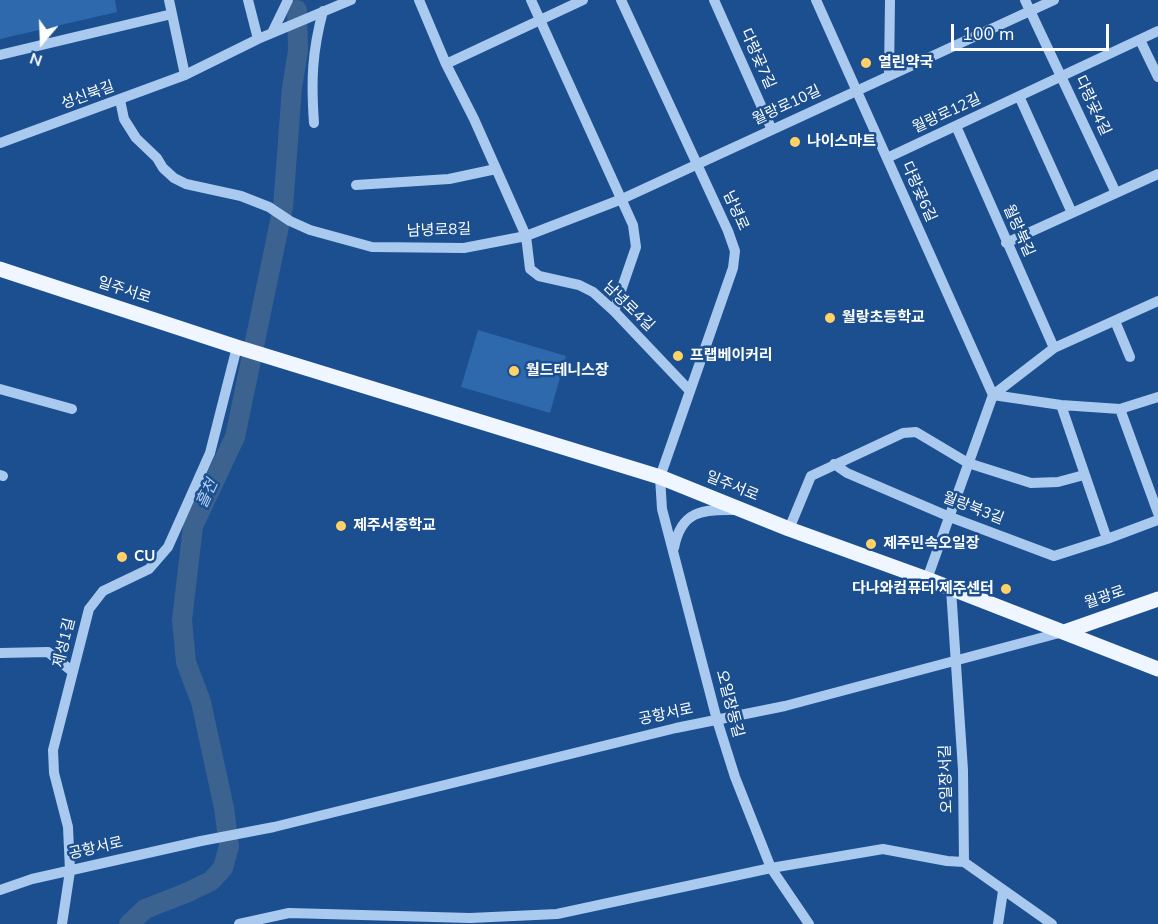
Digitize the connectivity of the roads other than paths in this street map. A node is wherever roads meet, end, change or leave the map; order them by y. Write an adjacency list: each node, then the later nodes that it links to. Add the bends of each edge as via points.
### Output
1 (169, 0): 16 (street)
2 (248, 0): 20 (street)
3 (288, 0): 19 (street)
4 (351, 0): 14 (street, 성신북길)
5 (419, 0): 23 (street, 남녕로4길)
6 (531, 0): 17 (street)
7 (583, 0): 17 (street)
8 (621, 0): 36 (street, 남녕로)
9 (714, 0): 33 (street, 다랑곶7길)
10 (816, 0): 28 (street, 다랑곶6길)
11 (890, 0): 25 (street)
12 (1025, 0): 15 (street, 다랑곶4길)
13 (1054, 0): 15 (street, 월랑로10길)
14 (323, 11): 19 (street, 성신북길); 31 (street, via 311,85)
15 (1030, 11): 25 (street, 월랑로10길); 26 (street, 다랑곶4길)
16 (172, 14): 22 (street); 24 (street)
17 (540, 21): 23 (street); 41 (street)
18 (1158, 31): 21 (street, 월랑로12길)
19 (272, 33): 20 (street, 성신북길)
20 (258, 39): 24 (street, 성신북길)
21 (1140, 40): 26 (street, 월랑로12길); 27 (street)
22 (0, 55)
23 (446, 64): 37 (street, 남녕로4길)
24 (185, 75): 30 (street, 성신북길)
25 (889, 76): 28 (street, 월랑로10길)
26 (1061, 76): 29 (street, 월랑로12길); 40 (street, 다랑곶4길)
27 (1158, 77)
28 (856, 91): 33 (street, 월랑로10길); 35 (street, 다랑곶6길)
29 (1019, 96): 32 (street, 월랑로12길); 42 (street)
30 (120, 100): 34 (street, 성신북길); 43 (street, 남녕로8길, via 124,119 136,138 174,178 241,196 310,230 372,247 464,248)
31 (314, 123)
32 (956, 126): 35 (street, 월랑로12길); 44 (street, 월랑북길)
33 (772, 130): 36 (street, 월랑로10길)
34 (0, 143)
35 (887, 158): 54 (street, 다랑곶6길)
36 (697, 164): 41 (street, 남녕로8길); 53 (street, 남녕로, via 732,242 735,258)
37 (496, 169): 39 (street, via 448,179); 43 (street, 남녕로4길)
38 (1158, 174): 40 (street)
39 (356, 185)
40 (1116, 193): 42 (street)
41 (622, 199): 43 (street, 남녕로8길); 47 (street, via 633,225 636,247)
42 (1072, 213): 44 (street)
43 (526, 236): 47 (street, 남녕로4길, via 530,269 539,276 579,285)
44 (1006, 243): 50 (street, 월랑북길)
45 (0, 269): 49 (main road, 일주서로)
46 (1158, 302): 48 (street)
47 (614, 311): 53 (street, 남녕로4길)
48 (1115, 321): 50 (street); 51 (street)
49 (237, 346): 62 (main road, 일주서로); 77 (street, 제성1길, via 210,453 168,548 149,569 103,591 88,609)
50 (1054, 348): 54 (street)
51 (1130, 357)
52 (0, 389): 57 (street)
53 (689, 390): 62 (street, 남녕로)
54 (993, 395): 56 (street); 59 (street)
55 (1158, 396): 58 (street)
56 (1061, 405): 58 (street); 61 (street)
57 (72, 409)
58 (1120, 409): 64 (street)
59 (968, 463): 60 (street, via 916,432 903,433); 61 (street, via 1031,483); 65 (street)
60 (834, 464): 65 (street, 월랑북3길); 67 (street, via 811,476)
61 (1084, 476): 68 (street)
62 (660, 477): 63 (main road, 일주서로); 69 (street, 오일장동길, via 662,509)
63 (742, 510): 67 (main road, 일주서로); 69 (street, via 692,514 678,532)
64 (1158, 513)
65 (950, 517): 68 (street, 월랑북3길, via 1054,556); 70 (street)
66 (1158, 520): 68 (street, 월랑북3길)
67 (789, 529): 70 (main road, 일주서로)
68 (1107, 540)
69 (673, 551): 78 (street, 오일장동길)
70 (927, 579): 71 (main road, 일주서로)
71 (951, 589): 73 (main road, 일주서로); 75 (street, 오일장서길)
72 (1158, 599): 73 (main road, 월광로)
73 (1064, 632): 75 (street, 공항서로); 76 (main road, 일주서로)
74 (0, 653): 77 (street, via 48,652)
75 (957, 662): 78 (street, 공항서로); 79 (street, 오일장서길)
76 (1158, 669)
77 (73, 672): 81 (street, 제성1길, via 53,750 54,773 68,827)
78 (717, 720): 80 (street, 오일장동길); 81 (street, 공항서로, via 613,742 270,828)
79 (964, 862): 80 (street, via 883,849); 83 (street)
80 (771, 868): 84 (street); 87 (street, 오일장동길)
81 (70, 871): 82 (street, 공항서로); 85 (street, 제성1길)
82 (0, 890)
83 (1003, 891): 88 (street); 89 (street)
84 (556, 919): 86 (street, via 290,913)
85 (62, 924)
86 (239, 924)
87 (809, 924)
88 (998, 924)
89 (1052, 924)

